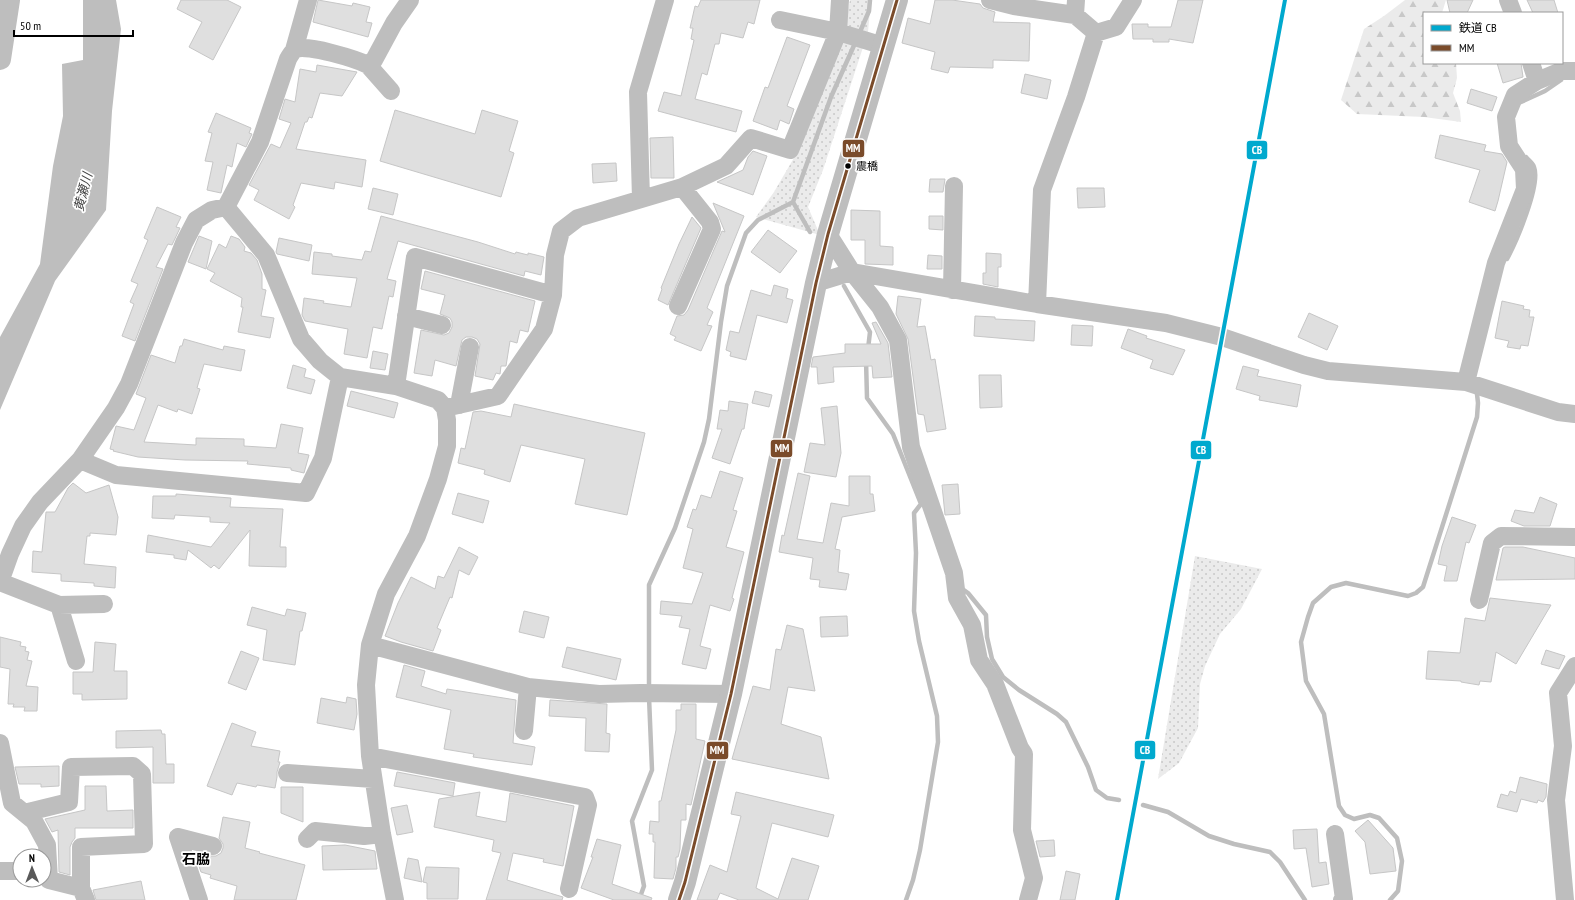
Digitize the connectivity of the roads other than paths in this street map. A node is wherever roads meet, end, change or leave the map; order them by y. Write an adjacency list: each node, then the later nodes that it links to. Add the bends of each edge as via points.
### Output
1 (9, 0): 17 (main road)
2 (308, 0): 16 (street)
3 (410, 0): 19 (street, via 374,60)
4 (665, 0): 25 (street, via 638,92)
5 (840, 0): 13 (street)
6 (897, 0): 15 (main road)
7 (990, 0): 10 (street, via 1014,6)
8 (1133, 0): 14 (street, via 1116,27)
9 (1508, 0): 11 (street)
10 (1075, 7): 14 (street)
11 (1513, 12)
12 (780, 20): 13 (street)
13 (838, 32): 15 (street); 24 (street, via 790,150 750,138 726,166)
14 (1096, 33): 32 (street, via 1042,190)
15 (876, 44): 27 (main road)
16 (294, 50): 19 (street, via 304,47 358,60); 26 (street, via 288,59 260,142)
17 (0, 59)
18 (1531, 64): 21 (street)
19 (368, 65): 22 (street)
20 (1575, 71): 21 (street, via 1561,71)
21 (1537, 81): 38 (street, via 1515,95 1506,117 1509,146 1524,168 1525,189 1496,263)
22 (391, 91)
23 (954, 186): 30 (street)
24 (682, 187): 25 (street); 33 (street, via 710,222 712,229)
25 (641, 199): 31 (street, via 578,218 561,231 555,255)
26 (226, 207): 37 (street, via 266,255 301,339 320,361); 42 (street, via 212,210 196,220 184,243 129,384 116,408)
27 (828, 234): 28 (street); 29 (main road)
28 (852, 272): 29 (street); 30 (street); 71 (street, via 880,307 898,340 911,447 955,583 957,598 972,625 979,660 995,684 1024,754 1022,830 1034,878)
29 (816, 283): 51 (main road)
30 (952, 290): 32 (street)
31 (553, 295): 34 (street, via 415,257); 40 (street, via 544,329 498,396)
32 (1037, 304): 38 (street, via 1166,323 1222,337 1328,371)
33 (678, 306)
34 (406, 316): 35 (street); 39 (street)
35 (442, 326)
36 (470, 347): 40 (street)
37 (340, 377): 39 (street); 42 (street, via 323,458 306,493 116,475)
38 (1466, 382): 41 (street, via 1558,412)
39 (396, 386): 40 (street)
40 (452, 407): 47 (street, via 447,420 447,446 438,479 417,536 386,594)
41 (1575, 414)
42 (80, 460): 46 (street, via 40,502 23,526 0,582)
43 (1575, 537): 44 (street, via 1502,536 1492,543)
44 (1479, 600)
45 (104, 604): 46 (street)
46 (59, 605): 48 (street)
47 (370, 645): 50 (street); 54 (street, via 366,685)
48 (76, 661)
49 (1575, 666): 73 (street, via 1558,693 1563,746 1556,800)
50 (528, 687): 51 (street, via 598,694); 52 (street)
51 (731, 694): 70 (main road)
52 (524, 731)
53 (0, 743): 57 (street, via 12,803)
54 (370, 756): 56 (street); 66 (street, via 585,797 588,805)
55 (287, 773): 56 (street)
56 (373, 779): 58 (street)
57 (24, 813): 62 (street, via 34,821); 67 (street, via 70,802 71,768 132,766 142,774 144,844 82,847)
58 (382, 834): 60 (street, via 364,836 315,831); 69 (street)
59 (1335, 834): 72 (street, via 1344,899)
60 (307, 839)
61 (213, 846): 68 (street, via 178,837)
62 (47, 848)
63 (0, 871): 64 (street)
64 (12, 871)
65 (52, 881): 67 (street)
66 (569, 889)
67 (84, 894)
68 (199, 900)
69 (395, 900)
70 (679, 900)
71 (1028, 900)
72 (1342, 900)
73 (1565, 900)

